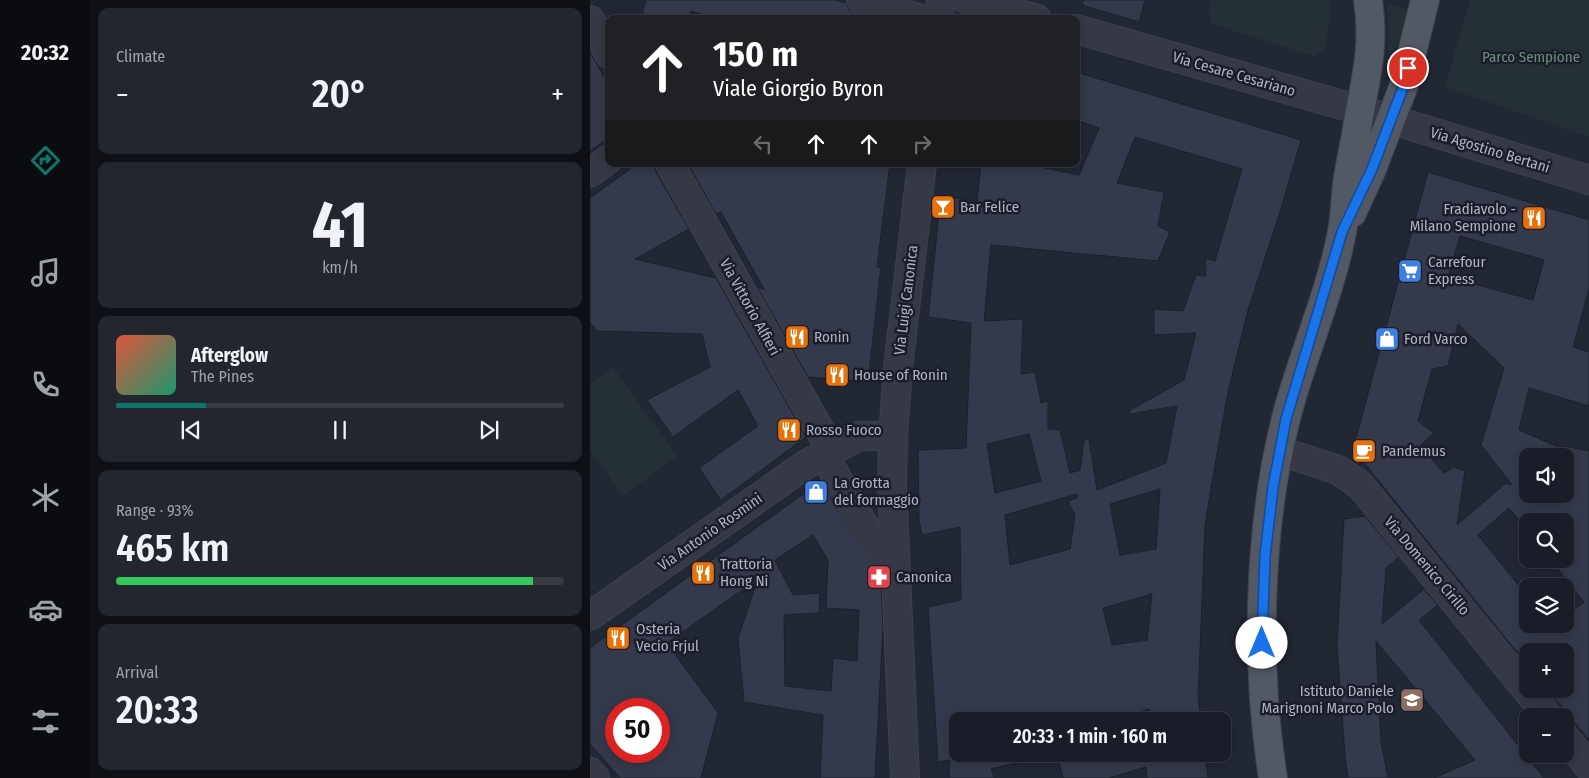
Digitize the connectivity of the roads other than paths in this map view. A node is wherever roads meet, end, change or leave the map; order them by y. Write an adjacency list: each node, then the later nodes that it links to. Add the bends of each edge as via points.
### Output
1 (861, 0): 6 (street)
2 (941, 0): 6 (street)
3 (967, 0): 7 (street)
4 (1368, 0): 11 (main road, via 1371,50)
5 (1425, 0): 12 (main road, via 1404,85)
6 (914, 12)
7 (1022, 15)
8 (590, 20): 10 (street)
9 (1080, 30): 11 (street, Via Cesare Cesariano)
10 (605, 47)
11 (1360, 110): 12 (street, Via Cesare Cesariano); 18 (main road)
12 (1391, 120): 17 (street, Via Agostino Bertani); 18 (main road, via 1363,191)
13 (605, 162): 16 (street)
14 (672, 167): 21 (street, Via Vittorio Alfieri)
15 (922, 167): 19 (street, Via Luigi Canonica)
16 (590, 173)
17 (1589, 180)
18 (1342, 232): 20 (main road, via 1286,419)
19 (893, 436): 21 (street, Via Antonio Rosmini, via 859,436); 22 (street, Via Luigi Canonica)
20 (1280, 451): 24 (street, Via Domenico Cirillo, via 1338,470 1360,485); 31 (main road, via 1265,556 1262,625 1264,695)
21 (832, 459): 22 (street, Via Vittorio Alfieri); 23 (street, Via Antonio Rosmini, via 786,478)
22 (894, 577): 28 (street)
23 (590, 616)
24 (1541, 708)
25 (1574, 748): 26 (street)
26 (1589, 767)
27 (590, 772): 30 (street)
28 (904, 774)
29 (1589, 775): 32 (street)
30 (595, 778)
31 (1273, 778)
32 (1582, 778)

